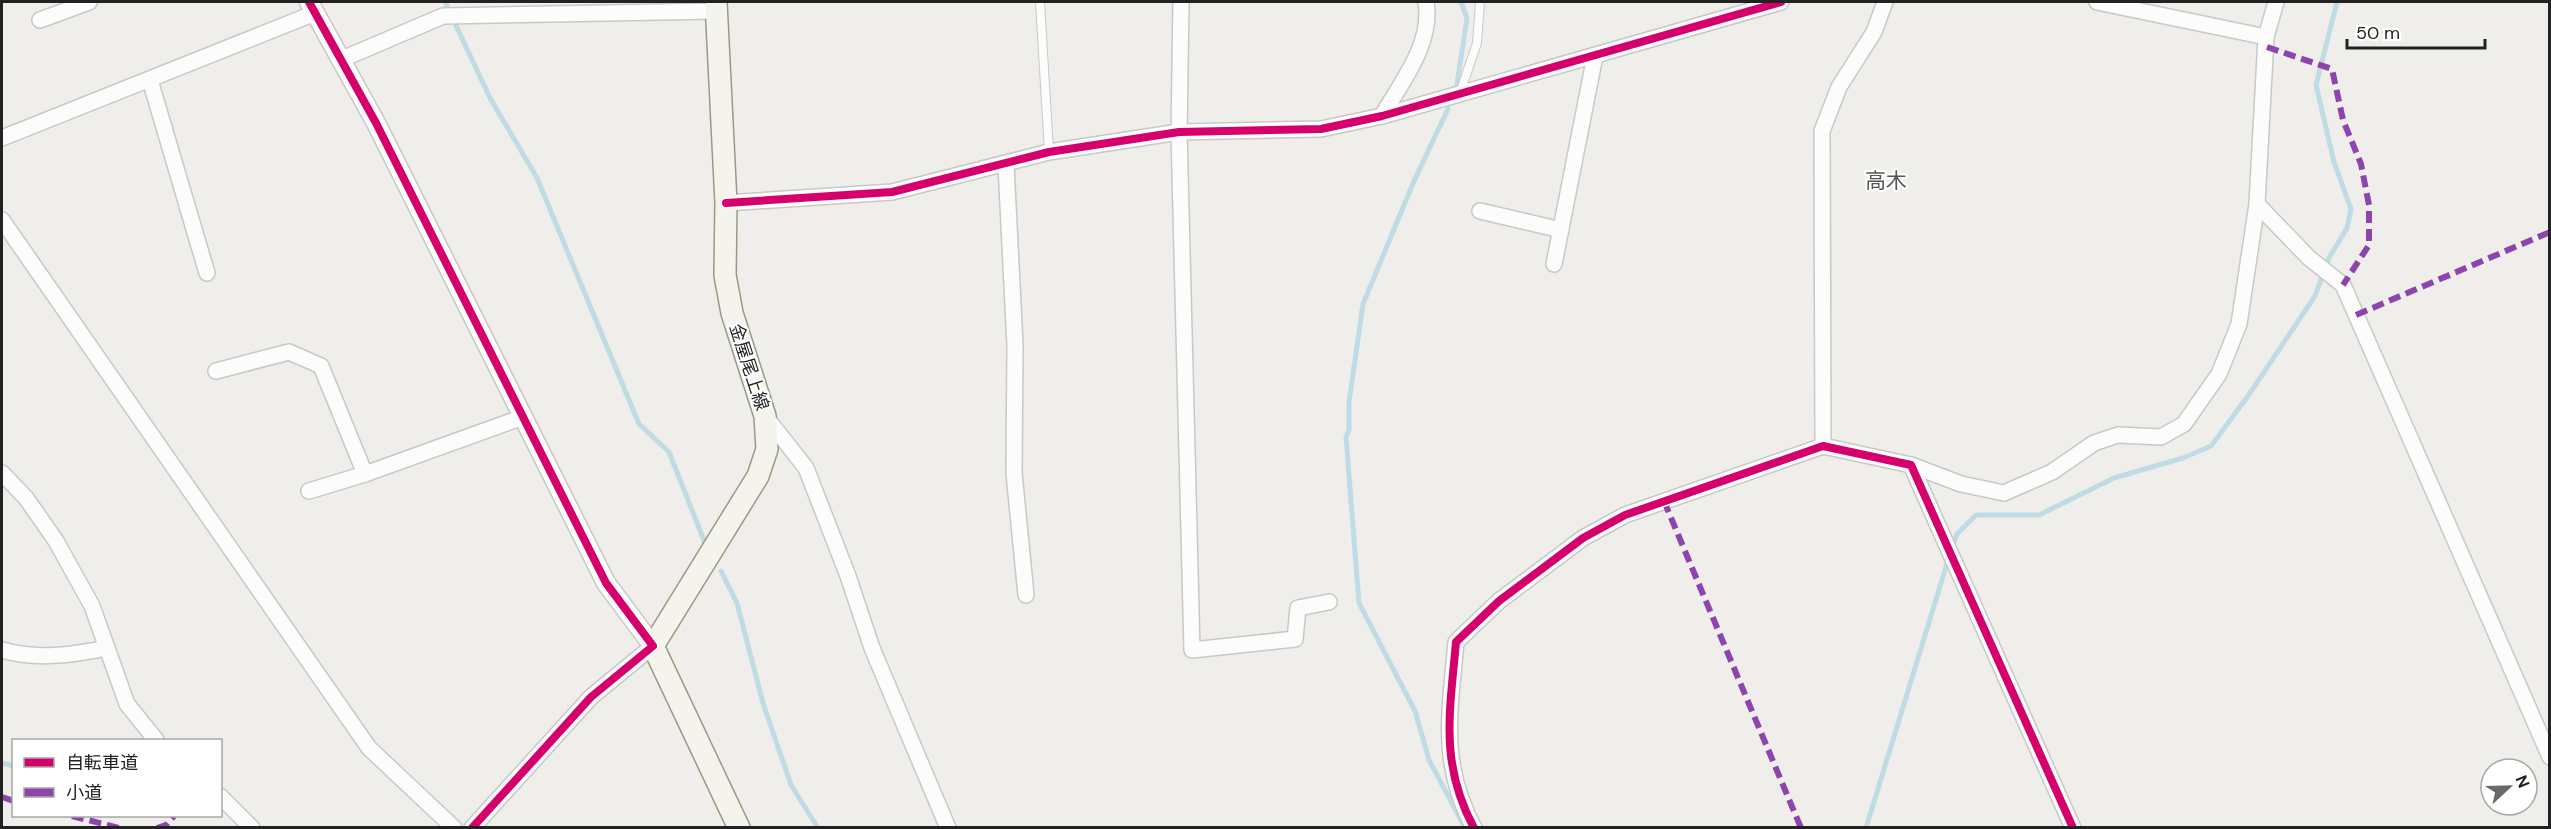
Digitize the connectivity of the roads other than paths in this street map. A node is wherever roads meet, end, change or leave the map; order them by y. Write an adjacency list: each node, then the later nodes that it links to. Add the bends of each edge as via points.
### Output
1 (89, 2): 12 (street)
2 (1040, 2): 21 (lane)
3 (1181, 2): 19 (street)
4 (1426, 2): 18 (street, via 1429,17 1423,44)
5 (1480, 2): 17 (lane, via 1477,43)
6 (1781, 2): 14 (street)
7 (1885, 2): 33 (street, via 1874,32 1839,87 1822,131)
8 (2097, 2): 13 (street)
9 (2276, 2): 13 (street)
10 (716, 6): 15 (street, via 443,15); 23 (main road, 金屋尾上線)
11 (312, 7): 15 (street); 16 (street)
12 (40, 20)
13 (2266, 38): 24 (street)
14 (1595, 56): 17 (street); 27 (street)
15 (340, 60): 31 (street, via 376,123)
16 (150, 80): 20 (street); 29 (street)
17 (1460, 94): 18 (street)
18 (1382, 116): 19 (street, via 1321,129)
19 (1179, 132): 21 (street); 39 (street, via 1192,650 1295,639 1298,608)
20 (2, 138)
21 (1049, 152): 22 (street)
22 (1006, 165): 23 (street, via 892,192); 38 (street, via 1015,345 1014,473)
23 (726, 203): 32 (main road, 金屋尾上線, via 725,275 732,313)
24 (2257, 204): 34 (street, via 2239,324 2219,374 2184,424 2161,437 2118,435 2094,443 2052,472 2004,493 1961,484); 44 (street, via 2309,258 2343,285)
25 (1480, 211): 27 (street)
26 (2, 220): 47 (street, via 369,748)
27 (1561, 230): 28 (street)
28 (1554, 264)
29 (207, 273)
30 (216, 371): 36 (street, via 289,352 321,366)
31 (523, 417): 36 (street); 40 (street, via 606,583)
32 (765, 417): 40 (main road, 金屋尾上線, via 767,449 758,477); 50 (street, via 806,468 872,648)
33 (1823, 446): 34 (street); 51 (street, via 1625,515 1583,538 1499,601 1456,642 1449,722 1451,769 1462,806)
34 (1911, 465): 52 (street)
35 (2, 473): 41 (street, via 26,498 56,541 92,606)
36 (365, 474): 37 (street)
37 (309, 491)
38 (1026, 595)
39 (1329, 602)
40 (653, 646): 48 (street, via 591,697); 49 (main road)
41 (106, 648): 42 (street, via 73,655 32,656); 43 (street, via 127,704)
42 (2, 650)
43 (154, 739)
44 (2550, 757)
45 (222, 798): 46 (street)
46 (252, 828)
47 (454, 828)
48 (472, 828)
49 (738, 828)
50 (948, 828)
51 (1474, 828)
52 (2073, 828)

